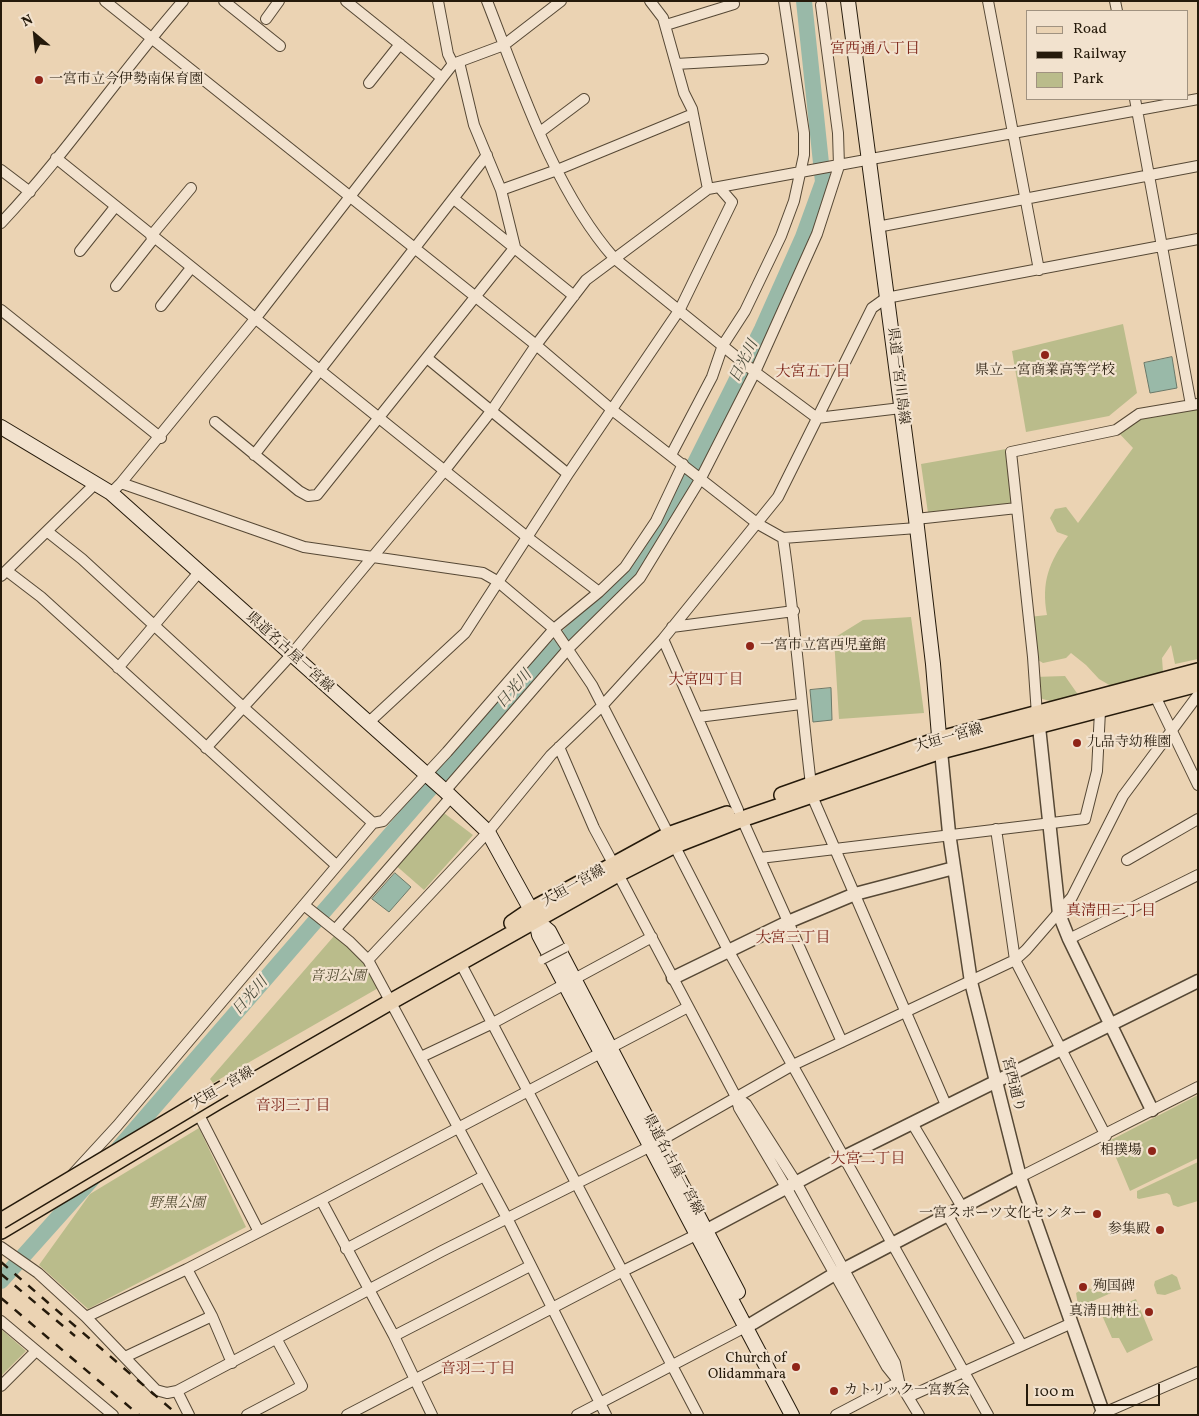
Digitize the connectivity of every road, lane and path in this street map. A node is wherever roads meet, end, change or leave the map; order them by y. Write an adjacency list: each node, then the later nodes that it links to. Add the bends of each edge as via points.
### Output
1 (105, 1): 17 (street)
2 (183, 1): 17 (street)
3 (224, 1): 20 (street)
4 (279, 1): 15 (street)
5 (346, 1): 18 (street)
6 (438, 1): 22 (street, via 448,54)
7 (486, 1): 19 (street)
8 (562, 1): 19 (street)
9 (650, 1): 16 (street)
10 (784, 1): 40 (street, via 804,133)
11 (849, 1): 35 (main road, 県道一宮川島線)
12 (988, 1): 32 (street)
13 (734, 4): 16 (street)
14 (821, 5): 37 (street, via 838,134)
15 (266, 18)
16 (666, 26): 23 (street)
17 (151, 38): 34 (street); 47 (street)
18 (400, 44): 24 (street); 25 (street)
19 (504, 45): 22 (street); 31 (street, via 524,101)
20 (280, 46)
21 (763, 60): 23 (street)
22 (456, 63): 24 (street); 33 (street, via 474,125)
23 (676, 64): 30 (street)
24 (442, 78): 47 (street)
25 (369, 84)
26 (584, 99): 31 (street)
27 (1198, 99): 29 (street)
28 (1135, 100): 29 (street)
29 (1137, 111): 32 (street); 41 (street)
30 (693, 114): 39 (street); 44 (street)
31 (540, 132): 39 (street)
32 (1013, 132): 35 (street); 49 (street)
33 (487, 155): 45 (street); 48 (street)
34 (56, 158): 46 (street); 50 (street)
35 (868, 160): 37 (street); 52 (main road, 県道一宮川島線)
36 (1198, 166): 41 (street)
37 (836, 167): 40 (street); 74 (street, via 817,234)
38 (1, 170): 46 (street)
39 (557, 170): 45 (street); 59 (street, via 597,239)
40 (802, 173): 42 (street); 71 (street, via 781,236 745,311)
41 (1148, 175): 49 (street); 55 (street)
42 (718, 187): 44 (street); 67 (street, via 732,202)
43 (191, 188): 53 (street)
44 (708, 188): 59 (street)
45 (501, 190): 56 (street)
46 (30, 192): 51 (street)
47 (348, 197): 57 (street); 69 (street)
48 (454, 199): 56 (street); 57 (street)
49 (1026, 199): 52 (street); 61 (street)
50 (115, 207): 53 (street); 58 (street)
51 (1, 223)
52 (877, 227): 64 (main road, 県道一宮川島線)
53 (153, 237): 60 (street); 62 (street)
54 (1198, 239): 55 (street)
55 (1162, 246): 61 (street); 75 (street)
56 (515, 247): 63 (street); 65 (street)
57 (415, 249): 65 (street); 73 (street)
58 (80, 251)
59 (614, 258): 63 (street, via 586,280); 67 (street)
60 (191, 268): 66 (street); 69 (street)
61 (1039, 270): 64 (street)
62 (116, 286)
63 (574, 296): 70 (street)
64 (886, 298): 76 (main road, 県道一宮川島線); 80 (street, via 872,308)
65 (476, 299): 70 (street); 72 (street)
66 (161, 306)
67 (680, 309): 71 (street); 77 (street)
68 (1, 310): 83 (street)
69 (256, 319): 73 (street); 83 (street)
70 (536, 345): 77 (street); 78 (street)
71 (723, 345): 74 (street); 85 (street, via 712,377)
72 (427, 358): 78 (street); 79 (street)
73 (319, 369): 79 (street); 84 (street)
74 (753, 371): 80 (street); 89 (street)
75 (1195, 404): 92 (street, via 1139,414 1116,430 1011,452)
76 (901, 408): 80 (street); 94 (main road, 県道一宮川島線)
77 (611, 409): 85 (street); 88 (street)
78 (492, 410): 87 (street); 88 (street)
79 (380, 418): 84 (street, via 317,495 308,496 299,491); 87 (street)
80 (817, 418): 93 (street, via 778,497)
81 (215, 422): 84 (street)
82 (1, 427): 90 (main road, 県道名古屋一宮線)
83 (161, 438): 91 (street)
84 (254, 455)
85 (671, 455): 86 (street)
86 (683, 464): 89 (street); 102 (street, via 656,521 625,567)
87 (445, 470): 96 (street); 98 (street)
88 (568, 474): 96 (street)
89 (699, 477): 93 (street); 108 (street, via 640,578)
90 (96, 483): 91 (main road, 県道名古屋一宮線); 95 (street)
91 (116, 488): 98 (street, via 304,547); 99 (main road, 県道名古屋一宮線)
92 (1017, 508): 94 (street); 120 (street)
93 (758, 524): 97 (street); 105 (street)
94 (916, 524): 97 (street); 123 (main road, 県道一宮川島線)
95 (48, 532): 100 (street); 104 (street)
96 (527, 538): 101 (street); 102 (street)
97 (783, 538): 103 (street)
98 (372, 556): 101 (street, via 483,573); 109 (street)
99 (200, 571): 104 (street); 109 (main road, 県道名古屋一宮線)
100 (4, 573): 110 (street, via 41,597)
101 (497, 581): 106 (street); 121 (street, via 465,633)
102 (599, 592): 106 (street)
103 (794, 611): 105 (street); 115 (street)
104 (153, 624): 110 (street); 117 (street)
105 (672, 627): 107 (street)
106 (555, 630): 108 (street); 126 (street)
107 (663, 639): 116 (street); 119 (street)
108 (567, 647): 116 (street); 129 (street)
109 (291, 655): 117 (street); 121 (main road, 県道名古屋一宮線)
110 (118, 668): 125 (street)
111 (1198, 671): 120 (main road, 大垣一宮線)
112 (1198, 684): 114 (main road, 大垣一宮線)
113 (1198, 695): 122 (street)
114 (1155, 696): 118 (main road, 大垣一宮線); 122 (street)
115 (801, 704): 119 (street); 128 (street)
116 (602, 706): 124 (street); 137 (street)
117 (244, 708): 125 (street); 132 (street)
118 (1100, 711): 120 (main road, 大垣一宮線); 133 (street, via 1097,771 1085,818)
119 (698, 717): 130 (street)
120 (1038, 721): 123 (main road, 大垣一宮線); 133 (street)
121 (368, 723): 126 (main road, 県道名古屋一宮線)
122 (1171, 731): 127 (street); 147 (street, via 1123,796 1072,897)
123 (940, 745): 128 (main road, 大垣一宮線); 136 (street, 宮西通り)
124 (559, 747): 135 (street); 143 (street, via 594,828)
125 (206, 748): 141 (street)
126 (428, 776): 129 (main road, 県道名古屋一宮線); 132 (street, via 383,821)
127 (1197, 783)
128 (812, 790): 130 (main road, 大垣一宮線); 138 (street)
129 (446, 793): 135 (main road, 県道名古屋一宮線); 150 (street)
130 (740, 814): 137 (main road, 大垣一宮線); 139 (street)
131 (1198, 819): 140 (street)
132 (373, 823): 141 (street)
133 (1048, 824): 134 (street); 147 (street)
134 (996, 829): 136 (street); 157 (street)
135 (488, 832): 148 (main road, 県道名古屋一宮線); 155 (street)
136 (949, 834): 138 (street); 142 (street, 宮西通り)
137 (670, 841): 143 (main road, 大垣一宮線); 154 (street)
138 (834, 848): 139 (street); 145 (street)
139 (760, 858): 149 (street)
140 (1127, 860)
141 (336, 865): 146 (street)
142 (954, 868): 145 (street); 162 (street, 宮西通り)
143 (616, 869): 148 (main road, 大垣一宮線); 151 (street)
144 (1198, 875): 152 (street)
145 (855, 894): 149 (street); 165 (street)
146 (304, 905): 150 (street); 194 (street, via 58,1192)
147 (1059, 914): 152 (street); 157 (street)
148 (534, 915): 158 (main road, 大垣一宮線); 161 (main road, 県道名古屋一宮線, via 549,931); 163 (main road, 大垣一宮線)
149 (788, 922): 154 (street); 168 (street)
150 (333, 929): 155 (street)
151 (652, 937): 159 (street); 161 (street)
152 (1069, 939): 167 (street)
153 (565, 948): 156 (street, bridge)
154 (728, 950): 159 (street); 172 (street)
155 (368, 960): 163 (street)
156 (542, 960)
157 (1015, 960): 162 (street); 169 (street)
158 (461, 964): 163 (main road, 大垣一宮線); 166 (street)
159 (673, 978): 164 (street)
160 (1198, 981): 167 (street)
161 (570, 982): 166 (street); 170 (main road, 県道名古屋一宮線)
162 (970, 982): 165 (street); 173 (street, 宮西通り)
163 (390, 998): 171 (street); 179 (main road, 大垣一宮線); 193 (main road, 大垣一宮線, bridge, via 224,1088)
164 (688, 1007): 170 (street); 176 (street)
165 (906, 1012): 168 (street); 177 (street)
166 (493, 1023): 171 (street); 175 (street)
167 (1110, 1024): 169 (street); 178 (street)
168 (842, 1042): 172 (street)
169 (1060, 1048): 173 (street); 182 (street)
170 (606, 1052): 175 (street); 183 (main road, 県道名古屋一宮線)
171 (421, 1058): 181 (street)
172 (792, 1065): 176 (street); 184 (street)
173 (995, 1080): 177 (street); 186 (street, 宮西通り)
174 (1198, 1087): 178 (street)
175 (528, 1092): 181 (street); 187 (street)
176 (736, 1097): 183 (street); 188 (street, via 746,1104)
177 (946, 1105): 180 (street)
178 (1152, 1110): 182 (street)
179 (193, 1116): 195 (main road, 大垣一宮線); 196 (street)
180 (912, 1122): 184 (street); 190 (street)
181 (459, 1127): 185 (street); 189 (street)
182 (1106, 1136): 186 (street)
183 (655, 1144): 187 (street); 197 (main road, 県道名古屋一宮線)
184 (844, 1157): 188 (street); 198 (street)
185 (484, 1176): 192 (street); 200 (street)
186 (1020, 1177): 190 (street); 210 (street, 宮西通り)
187 (576, 1185): 192 (street); 203 (street)
188 (792, 1187): 197 (street); 204 (street)
189 (321, 1200): 196 (street); 200 (street)
190 (962, 1207): 191 (street)
191 (947, 1214): 198 (street); 214 (street)
192 (508, 1220): 201 (street); 205 (street)
193 (1, 1221)
194 (1, 1227)
195 (1, 1232)
196 (259, 1232): 202 (street)
197 (702, 1233): 203 (street); 211 (main road, 県道名古屋一宮線)
198 (892, 1245): 204 (street); 219 (street)
199 (3, 1248): 208 (street, via 38,1273)
200 (346, 1249): 205 (street)
201 (530, 1266): 206 (street); 212 (street)
202 (187, 1269): 207 (street); 208 (street)
203 (622, 1271): 206 (street); 218 (street)
204 (838, 1272): 211 (street); 222 (street, via 895,1363)
205 (368, 1291): 212 (street); 213 (street)
206 (551, 1308): 221 (street); 226 (street)
207 (212, 1316): 216 (street); 217 (street)
208 (86, 1317): 216 (street)
209 (1, 1321): 215 (street)
210 (1072, 1323): 214 (street); 228 (street, 宮西通り)
211 (750, 1325): 218 (street); 236 (main road, 県道名古屋一宮線); 237 (main road, 県道名古屋一宮線)
212 (394, 1336): 221 (street)
213 (277, 1340): 217 (street); 230 (street, via 302,1386)
214 (1021, 1344): 219 (street)
215 (36, 1351): 223 (street); 227 (street)
216 (125, 1357): 224 (street, via 156,1390)
217 (232, 1363): 224 (street)
218 (672, 1364): 226 (street); 235 (street)
219 (965, 1372): 225 (street); 240 (street)
220 (1198, 1372): 228 (street)
221 (414, 1380): 231 (street); 232 (street)
222 (899, 1382): 225 (street); 238 (street)
223 (1, 1386)
224 (177, 1391): 229 (street)
225 (908, 1397): 239 (street)
226 (600, 1403): 233 (street); 234 (street)
227 (110, 1414)
228 (1102, 1414)
229 (190, 1415)
230 (247, 1415)
231 (348, 1415)
232 (432, 1415)
233 (577, 1415)
234 (606, 1415)
235 (698, 1415)
236 (792, 1415)
237 (801, 1415)
238 (836, 1415)
239 (919, 1415)
240 (988, 1415)

